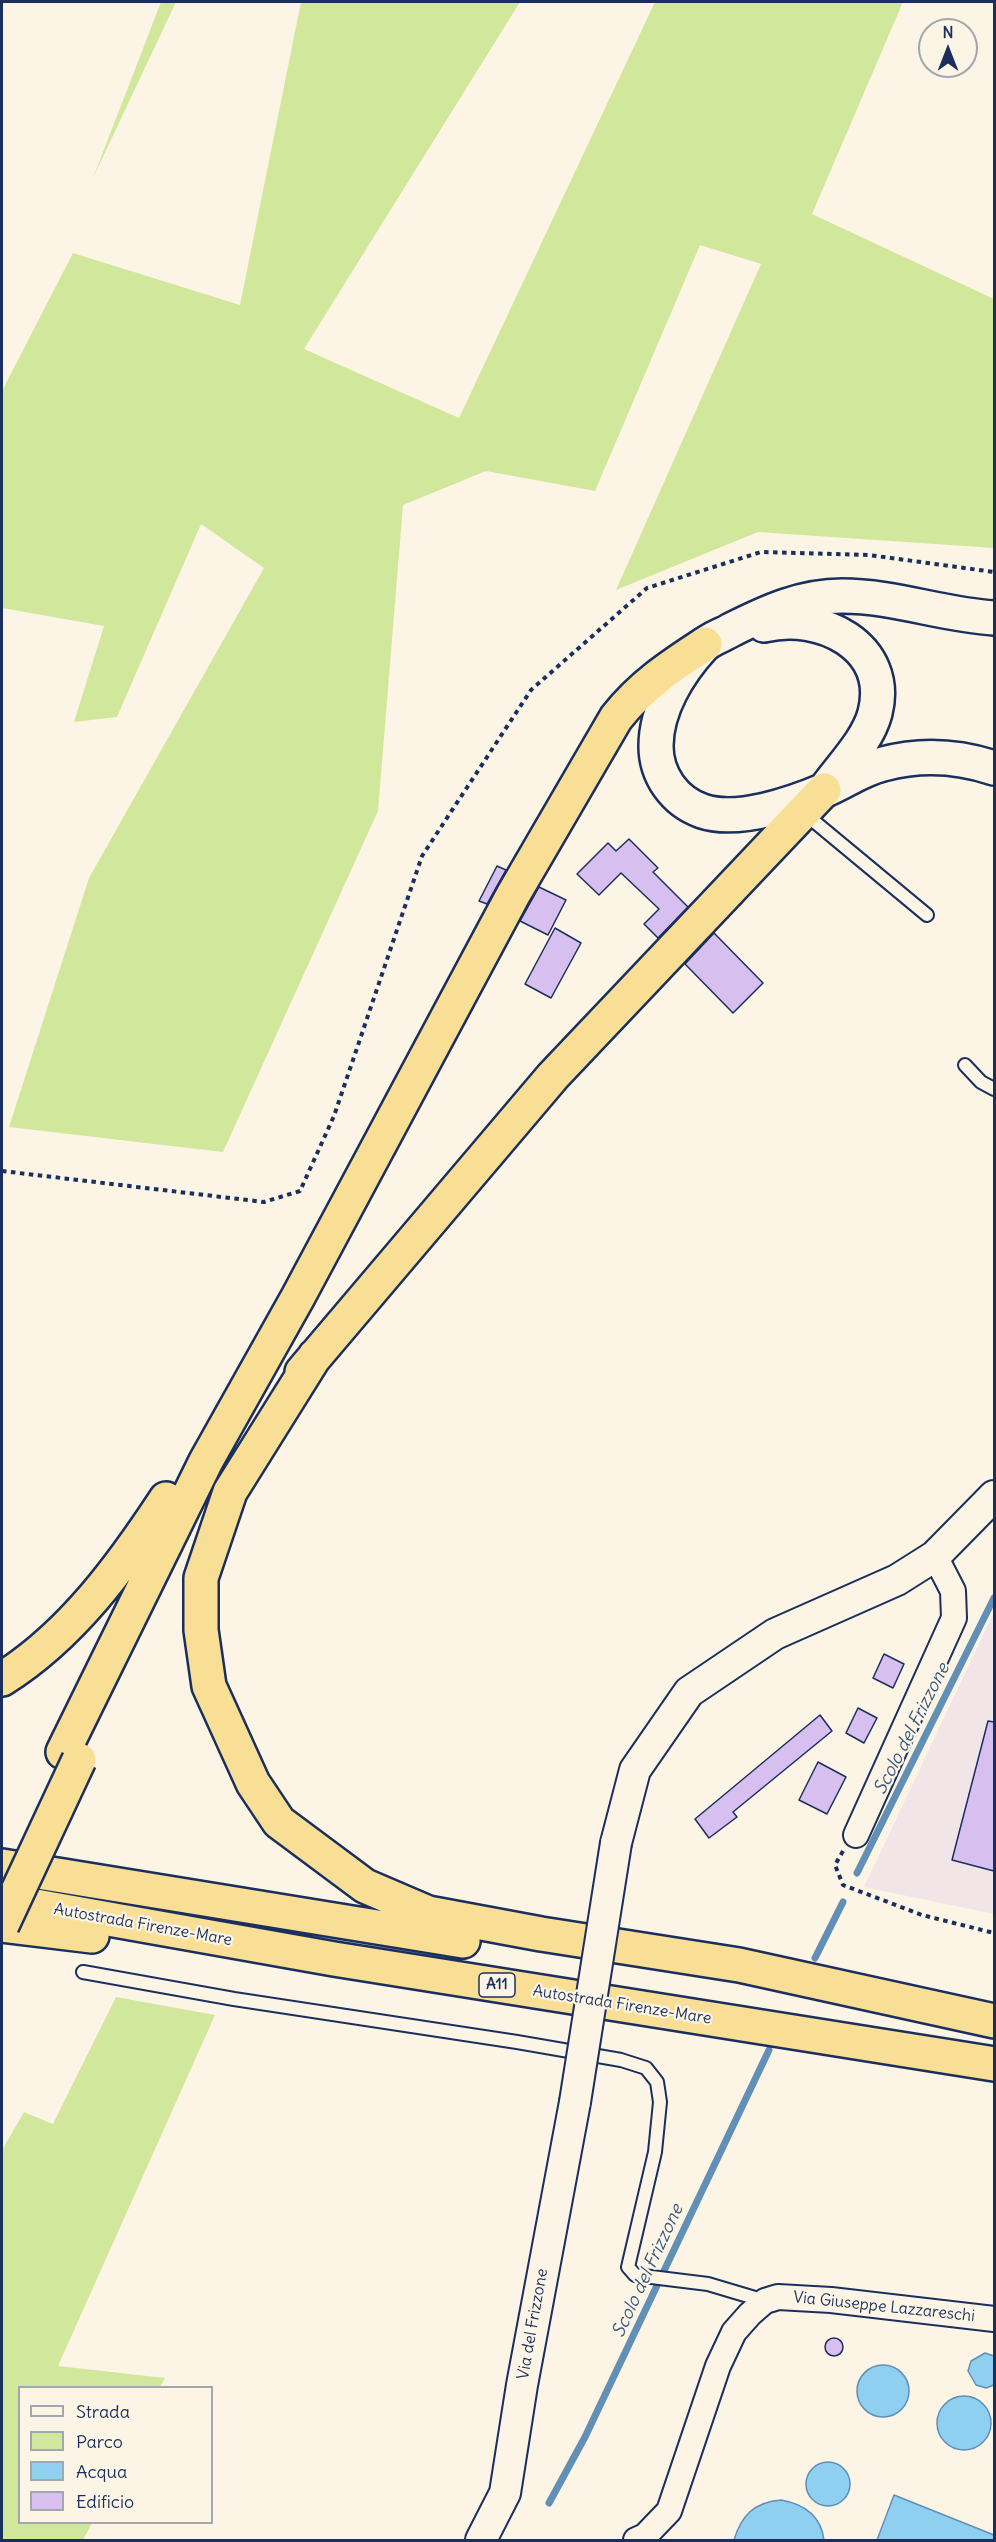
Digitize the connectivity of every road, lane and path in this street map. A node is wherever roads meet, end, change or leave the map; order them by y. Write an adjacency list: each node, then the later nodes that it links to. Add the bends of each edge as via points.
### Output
1 (994, 572): 9 (path, via 870,555 761,552 647,588 531,690 423,856 334,1116 300,1191 264,1202)
2 (994, 618): 3 (main road, via 874,597 813,597 769,611)
3 (712, 640): 5 (main road, via 661,711 656,753 667,785 687,804 718,815); 5 (main road, via 774,622 807,622 837,631 862,652 877,690 875,713 858,745); 10 (highway, via 642,687 616,718 513,895)
4 (994, 768): 5 (main road, via 960,759 920,758 880,764)
5 (814, 801): 6 (lane); 11 (highway, via 553,1076)
6 (927, 915)
7 (965, 1065): 8 (lane)
8 (994, 1089)
9 (2, 1172)
10 (298, 1297): 14 (highway, via 132,1551 76,1616 20,1668); 15 (highway, via 200,1472)
11 (315, 1356): 15 (highway, via 237,1455); 24 (highway, via 230,1492 201,1578 201,1630 209,1686 253,1783 279,1822 365,1886 428,1913 739,1965)
12 (994, 1496): 13 (street, Via del Frizzone)
13 (935, 1556): 16 (street, via 952,1592 954,1618); 29 (street, Via del Frizzone, bridge, via 897,1580 775,1634 689,1692 635,1770 616,1843 575,2102 505,2493)
14 (2, 1679)
15 (71, 1756): 18 (highway); 20 (highway, bridge)
16 (855, 1835): 21 (path, via 835,1866 843,1885 922,1915)
17 (2, 1866): 25 (highway, Autostrada Firenze-Mare / A11)
18 (2, 1881)
19 (2, 1900): 22 (highway, Autostrada Firenze-Mare / A11)
20 (2, 1925): 22 (highway)
21 (994, 1933)
22 (334, 1959): 26 (highway, Autostrada Firenze-Mare / A11)
23 (83, 1972): 27 (lane, via 517,2042 646,2068 657,2082 660,2102 655,2152 628,2267 635,2275 708,2284)
24 (994, 2021)
25 (994, 2027)
26 (994, 2064)
27 (765, 2301): 28 (street, Via Giuseppe Lazzareschi, via 778,2297 831,2300); 30 (street, via 734,2332 718,2366 669,2511)
28 (994, 2319)
29 (481, 2541)
30 (636, 2541)

